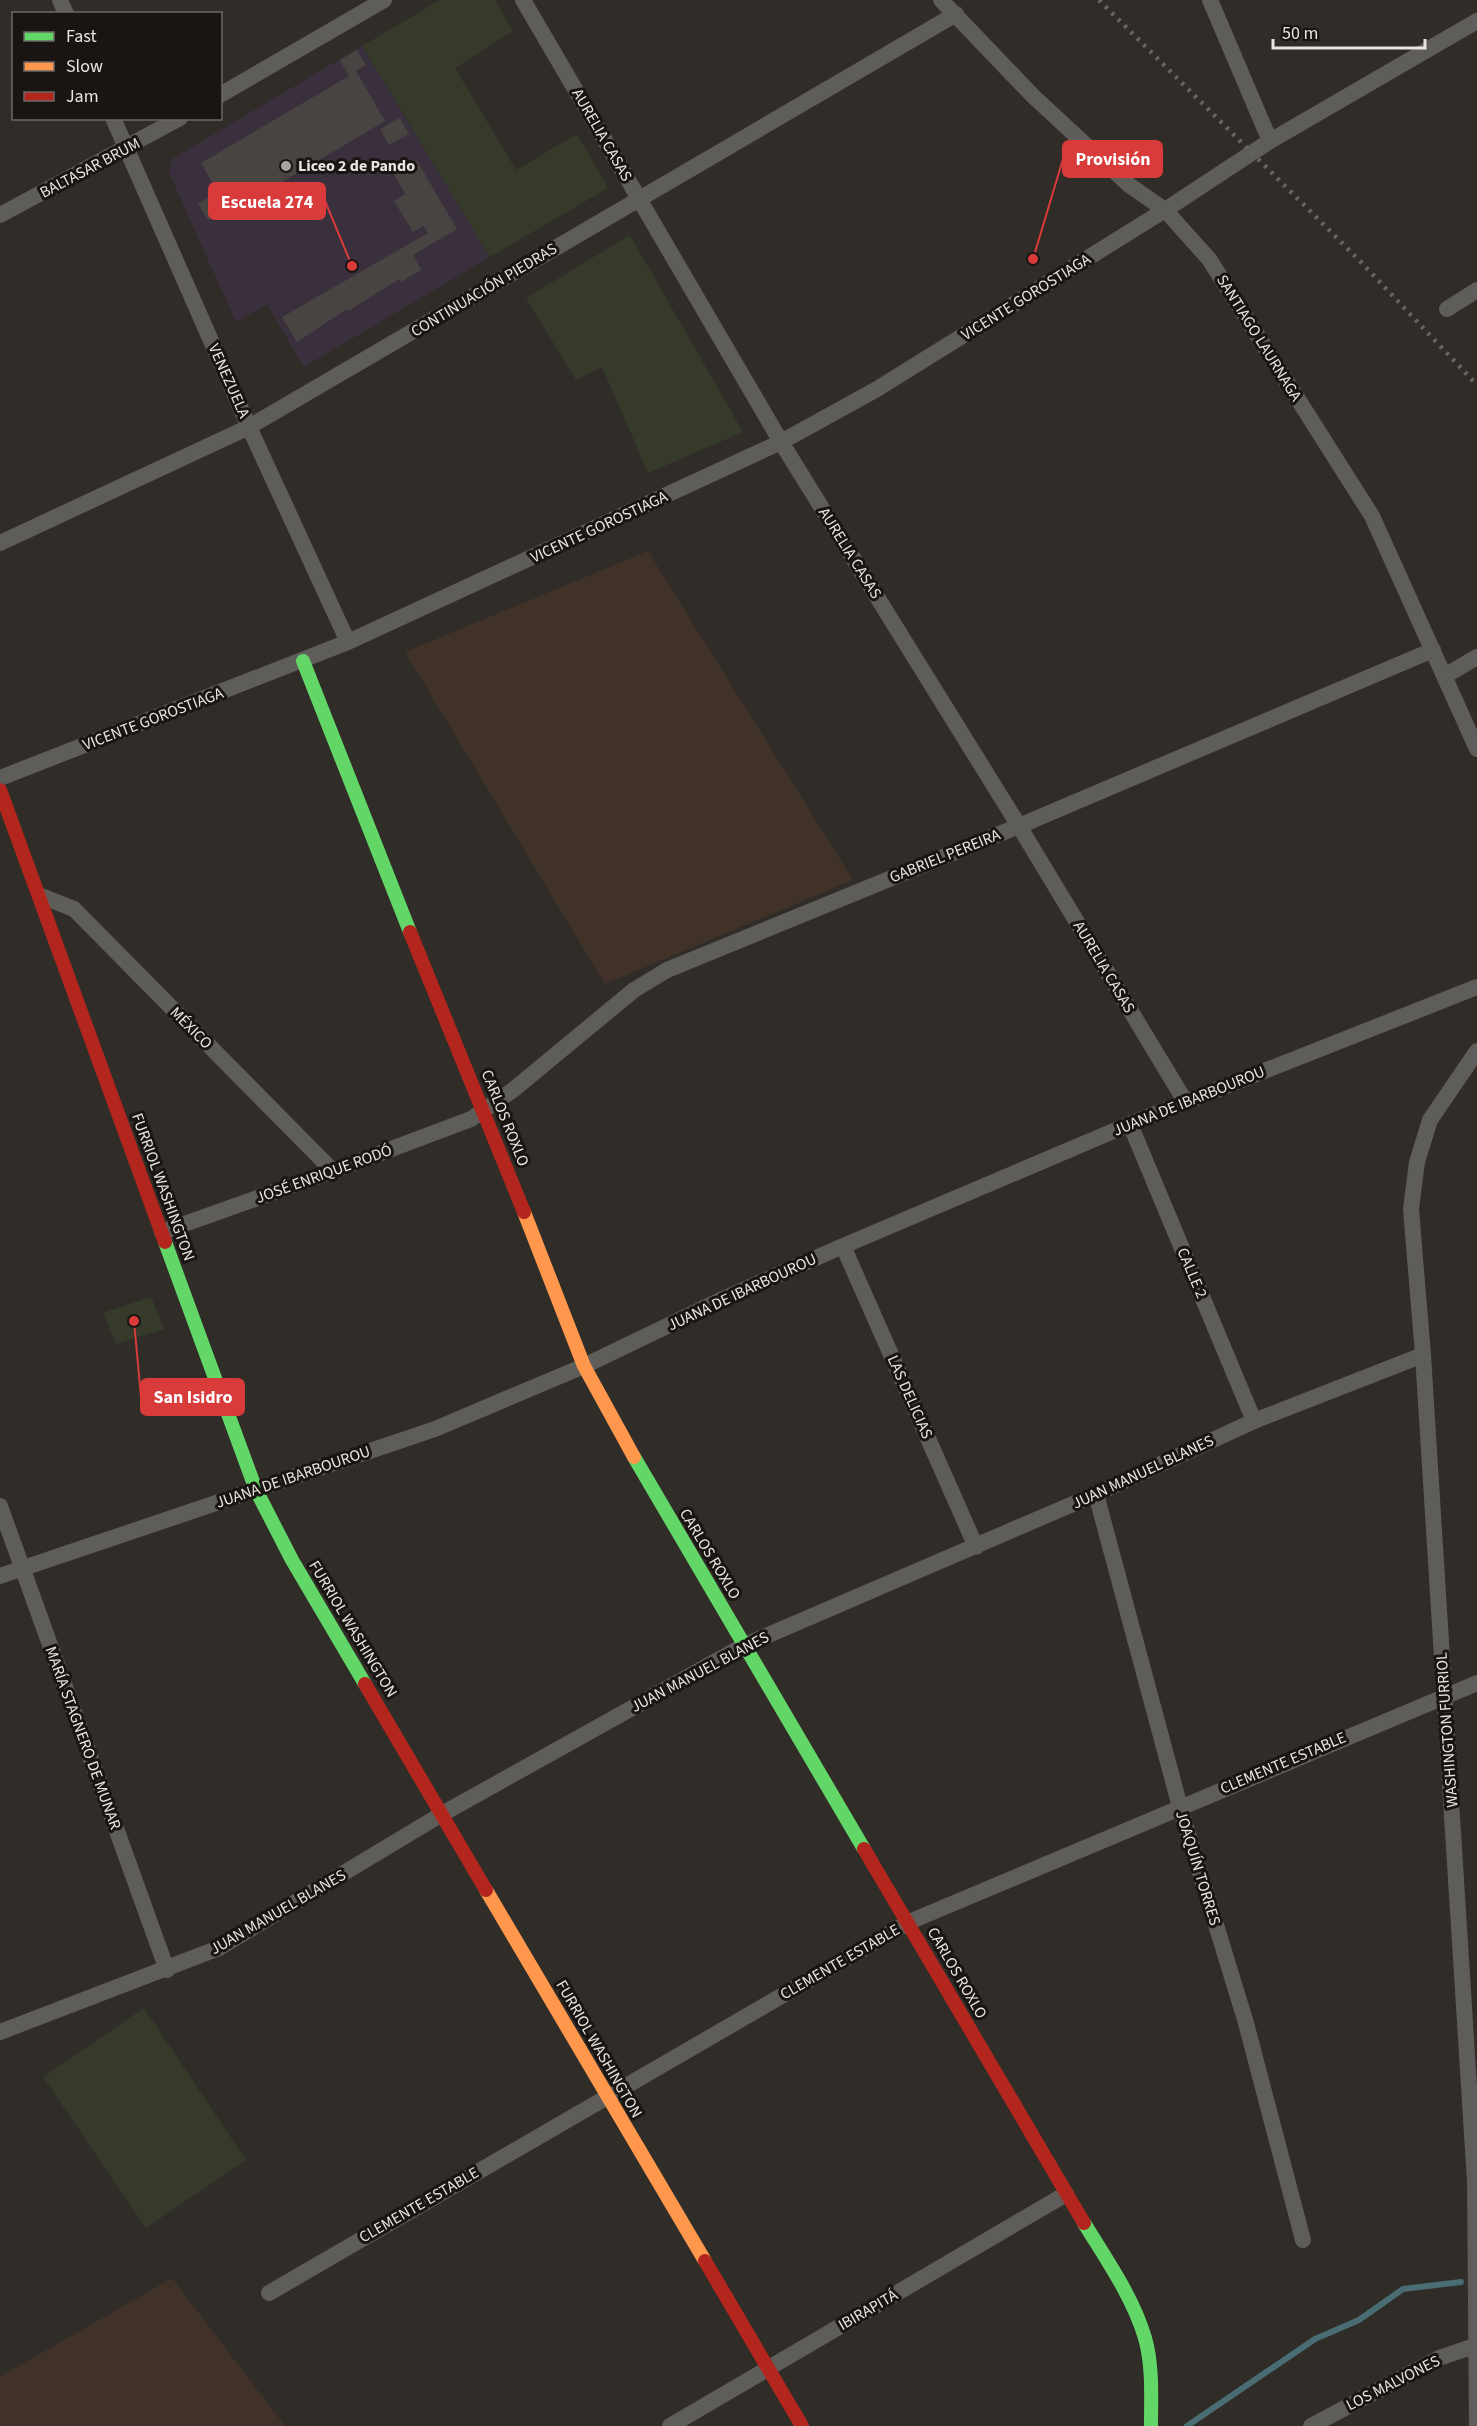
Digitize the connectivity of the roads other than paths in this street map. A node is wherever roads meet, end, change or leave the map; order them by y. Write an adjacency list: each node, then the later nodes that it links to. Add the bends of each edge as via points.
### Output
1 (384, 0): 7 (street)
2 (523, 0): 12 (street, AURELIA CASAS)
3 (941, 0): 5 (street, SANTIAGO LAURNAGA)
4 (1210, 0): 10 (street)
5 (956, 14): 12 (street, CONTINUACIÓN PIEDRAS); 13 (street, SANTIAGO LAURNAGA, via 1033,96 1129,185)
6 (1477, 21): 10 (street, VICENTE GOROSTIAGA)
7 (222, 94)
8 (114, 120): 11 (street, VENEZUELA)
9 (177, 120): 11 (street, BALTASAR BRUM)
10 (1270, 141): 13 (street, VICENTE GOROSTIAGA)
11 (127, 150): 14 (street, BALTASAR BRUM); 17 (street, VENEZUELA)
12 (639, 198): 17 (street, CONTINUACIÓN PIEDRAS); 18 (street, AURELIA CASAS)
13 (1166, 210): 18 (street, VICENTE GOROSTIAGA, via 877,389); 21 (street, SANTIAGO LAURNAGA, via 1209,259 1372,516)
14 (0, 215)
15 (1477, 291): 16 (street)
16 (1447, 309)
17 (249, 427): 19 (street, CONTINUACIÓN PIEDRAS); 20 (street, VENEZUELA)
18 (781, 442): 20 (street, VICENTE GOROSTIAGA); 28 (street, AURELIA CASAS)
19 (0, 543)
20 (348, 642): 23 (street, VICENTE GOROSTIAGA)
21 (1433, 650): 24 (street, SANTIAGO LAURNAGA); 28 (street, GABRIEL PEREIRA)
22 (1477, 657): 24 (street)
23 (303, 661): 26 (street, VICENTE GOROSTIAGA); 33 (street, CARLOS ROXLO, via 384,871)
24 (1445, 676): 25 (street, SANTIAGO LAURNAGA)
25 (1477, 749)
26 (0, 778)
27 (0, 790): 29 (street, FURRIOL WASHINGTON)
28 (1019, 826): 32 (street, AURELIA CASAS); 33 (street, GABRIEL PEREIRA, via 668,970 634,990)
29 (41, 896): 35 (street, MÉXICO, via 74,909); 36 (street, FURRIOL WASHINGTON)
30 (1477, 987): 32 (street, JUANA DE IBARBOUROU)
31 (1477, 1051): 38 (street, WASHINGTON FURRIOL, via 1430,1120 1417,1161 1411,1209)
32 (1185, 1101): 34 (street, JUANA DE IBARBOUROU)
33 (485, 1111): 35 (street, JOSÉ ENRIQUE RODÓ); 39 (street, CARLOS ROXLO)
34 (1130, 1124): 37 (street, JUANA DE IBARBOUROU); 40 (street, CALLE 2)
35 (333, 1171): 36 (street, JOSÉ ENRIQUE RODÓ)
36 (162, 1232): 41 (street, FURRIOL WASHINGTON)
37 (843, 1246): 39 (street, JUANA DE IBARBOUROU); 44 (street, LAS DELICIAS)
38 (1423, 1355): 40 (street, JUAN MANUEL BLANES); 49 (street, WASHINGTON FURRIOL)
39 (584, 1366): 41 (street, JUANA DE IBARBOUROU, via 435,1429); 47 (street, CARLOS ROXLO)
40 (1254, 1422): 42 (street, JUAN MANUEL BLANES)
41 (256, 1490): 45 (street, JUANA DE IBARBOUROU); 51 (street, FURRIOL WASHINGTON, via 292,1560)
42 (1096, 1494): 44 (street, JUAN MANUEL BLANES); 50 (street, JOAQUÍN TORRES)
43 (0, 1506): 45 (street, MARÍA STAGNERO DE MUNAR)
44 (976, 1547): 47 (street, JUAN MANUEL BLANES)
45 (22, 1569): 46 (street, JUANA DE IBARBOUROU); 53 (street, MARÍA STAGNERO DE MUNAR)
46 (0, 1576)
47 (745, 1645): 51 (street, JUAN MANUEL BLANES); 52 (street, CARLOS ROXLO)
48 (1477, 1683): 49 (street, CLEMENTE ESTABLE)
49 (1445, 1696): 50 (street, CLEMENTE ESTABLE); 59 (street, WASHINGTON FURRIOL, via 1475,2182)
50 (1180, 1807): 52 (street, CLEMENTE ESTABLE); 57 (street, JOAQUÍN TORRES, via 1246,2023)
51 (442, 1814): 53 (street, JUAN MANUEL BLANES, via 219,1948); 55 (street, FURRIOL WASHINGTON)
52 (909, 1922): 55 (street, CLEMENTE ESTABLE); 56 (street, CARLOS ROXLO)
53 (167, 1970): 54 (street, JUAN MANUEL BLANES)
54 (0, 2032)
55 (607, 2096): 58 (street, CLEMENTE ESTABLE); 60 (street, FURRIOL WASHINGTON)
56 (1066, 2194): 60 (street, IBIRAPITÁ); 63 (street, CARLOS ROXLO, via 1125,2292 1144,2338 1150,2367)
57 (1303, 2241)
58 (269, 2293)
59 (1476, 2345): 64 (street, LOS MALVONES, via 1439,2358); 65 (street, WASHINGTON FURRIOL)
60 (768, 2369): 61 (street, IBIRAPITÁ); 62 (street, FURRIOL WASHINGTON)
61 (670, 2426)
62 (802, 2426)
63 (1151, 2426)
64 (1311, 2426)
65 (1477, 2426)

